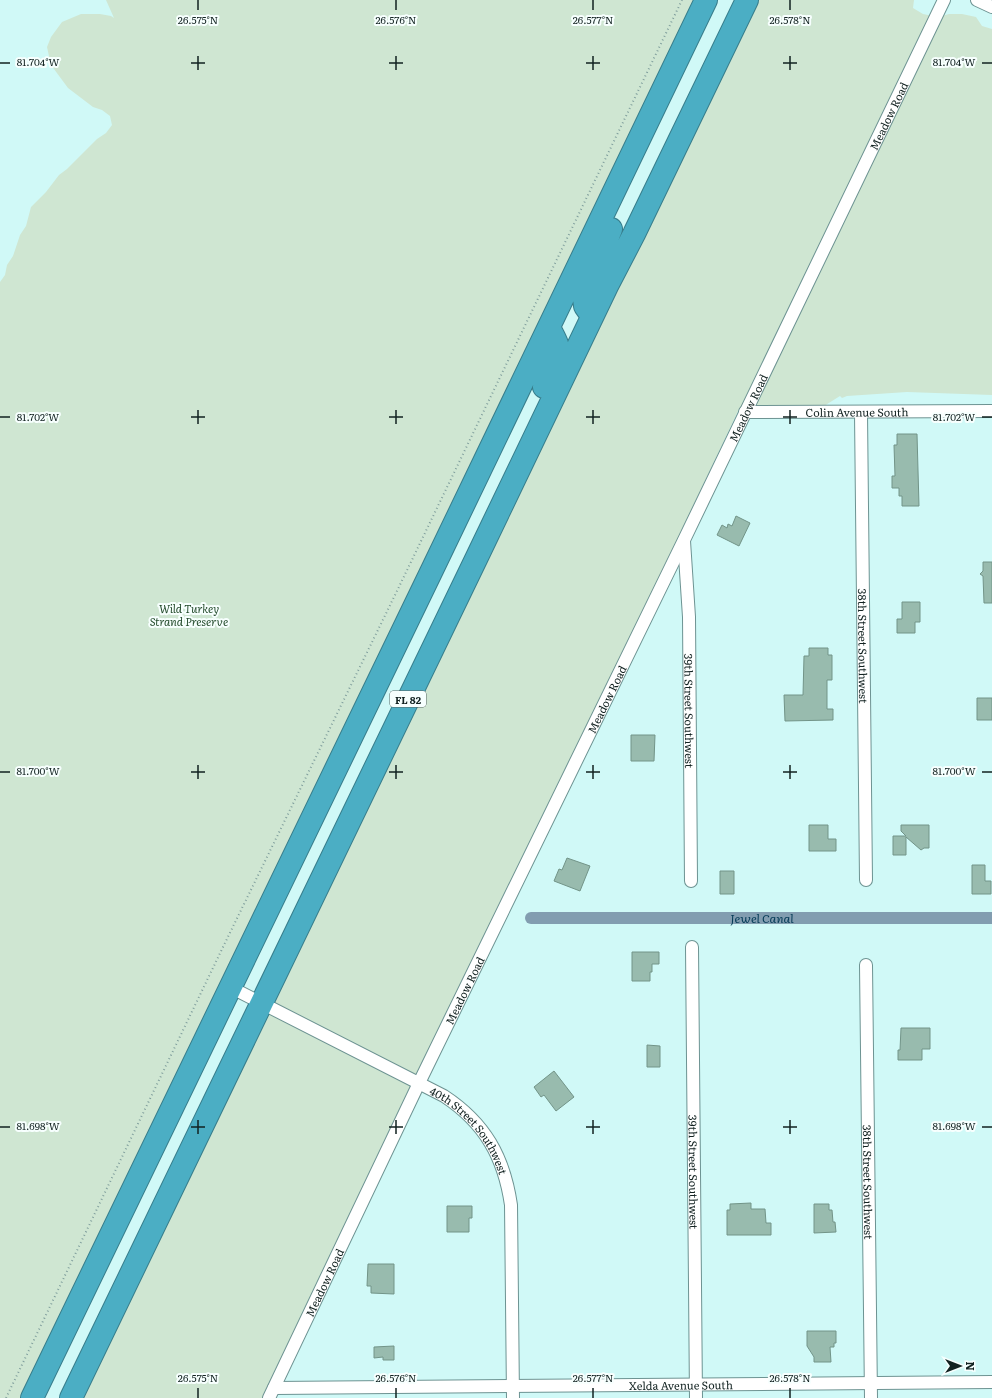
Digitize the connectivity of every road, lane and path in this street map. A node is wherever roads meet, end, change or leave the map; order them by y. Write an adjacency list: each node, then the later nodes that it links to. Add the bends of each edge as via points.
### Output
1 (682, 0): 28 (path)
2 (706, 0): 7 (highway, FL 82)
3 (747, 0): 8 (highway, FL 82, via 638,227)
4 (944, 0): 11 (street, Meadow Road)
5 (977, 0): 6 (street)
6 (992, 7)
7 (658, 100): 8 (highway, via 661,128 610,231 584,298 585,306); 9 (highway, FL 82)
8 (592, 316): 14 (highway, FL 82)
9 (549, 327): 14 (highway, via 557,346 556,354 529,422 478,526); 19 (highway, FL 82)
10 (992, 411): 12 (street, Colin Avenue South)
11 (745, 412): 12 (street, Colin Avenue South); 13 (street, Meadow Road)
12 (861, 412): 15 (street, 38th Street Southwest)
13 (684, 540): 16 (street, 39th Street Southwest, via 689,617); 21 (street, Meadow Road)
14 (477, 557): 20 (highway, FL 82)
15 (866, 880)
16 (691, 881)
17 (692, 947): 24 (street, 39th Street Southwest)
18 (866, 965): 23 (street, 38th Street Southwest)
19 (230, 987): 20 (street, 40th Street Southwest); 29 (highway, FL 82)
20 (262, 1003): 21 (street, 40th Street Southwest); 30 (highway, FL 82)
21 (419, 1083): 25 (street, 40th Street Southwest, via 444,1096 481,1128 500,1160 505,1175 511,1212); 26 (street, Meadow Road)
22 (992, 1382): 23 (street, Xelda Avenue South)
23 (871, 1383): 24 (street, Xelda Avenue South); 32 (street, 38th Street Southwest)
24 (696, 1384): 25 (street, Xelda Avenue South); 31 (street, 39th Street Southwest)
25 (513, 1392): 27 (street, Xelda Avenue South)
26 (271, 1393): 27 (street, Xelda Avenue South)
27 (331, 1393)
28 (6, 1398)
29 (32, 1398)
30 (71, 1398)
31 (696, 1398)
32 (871, 1398)

